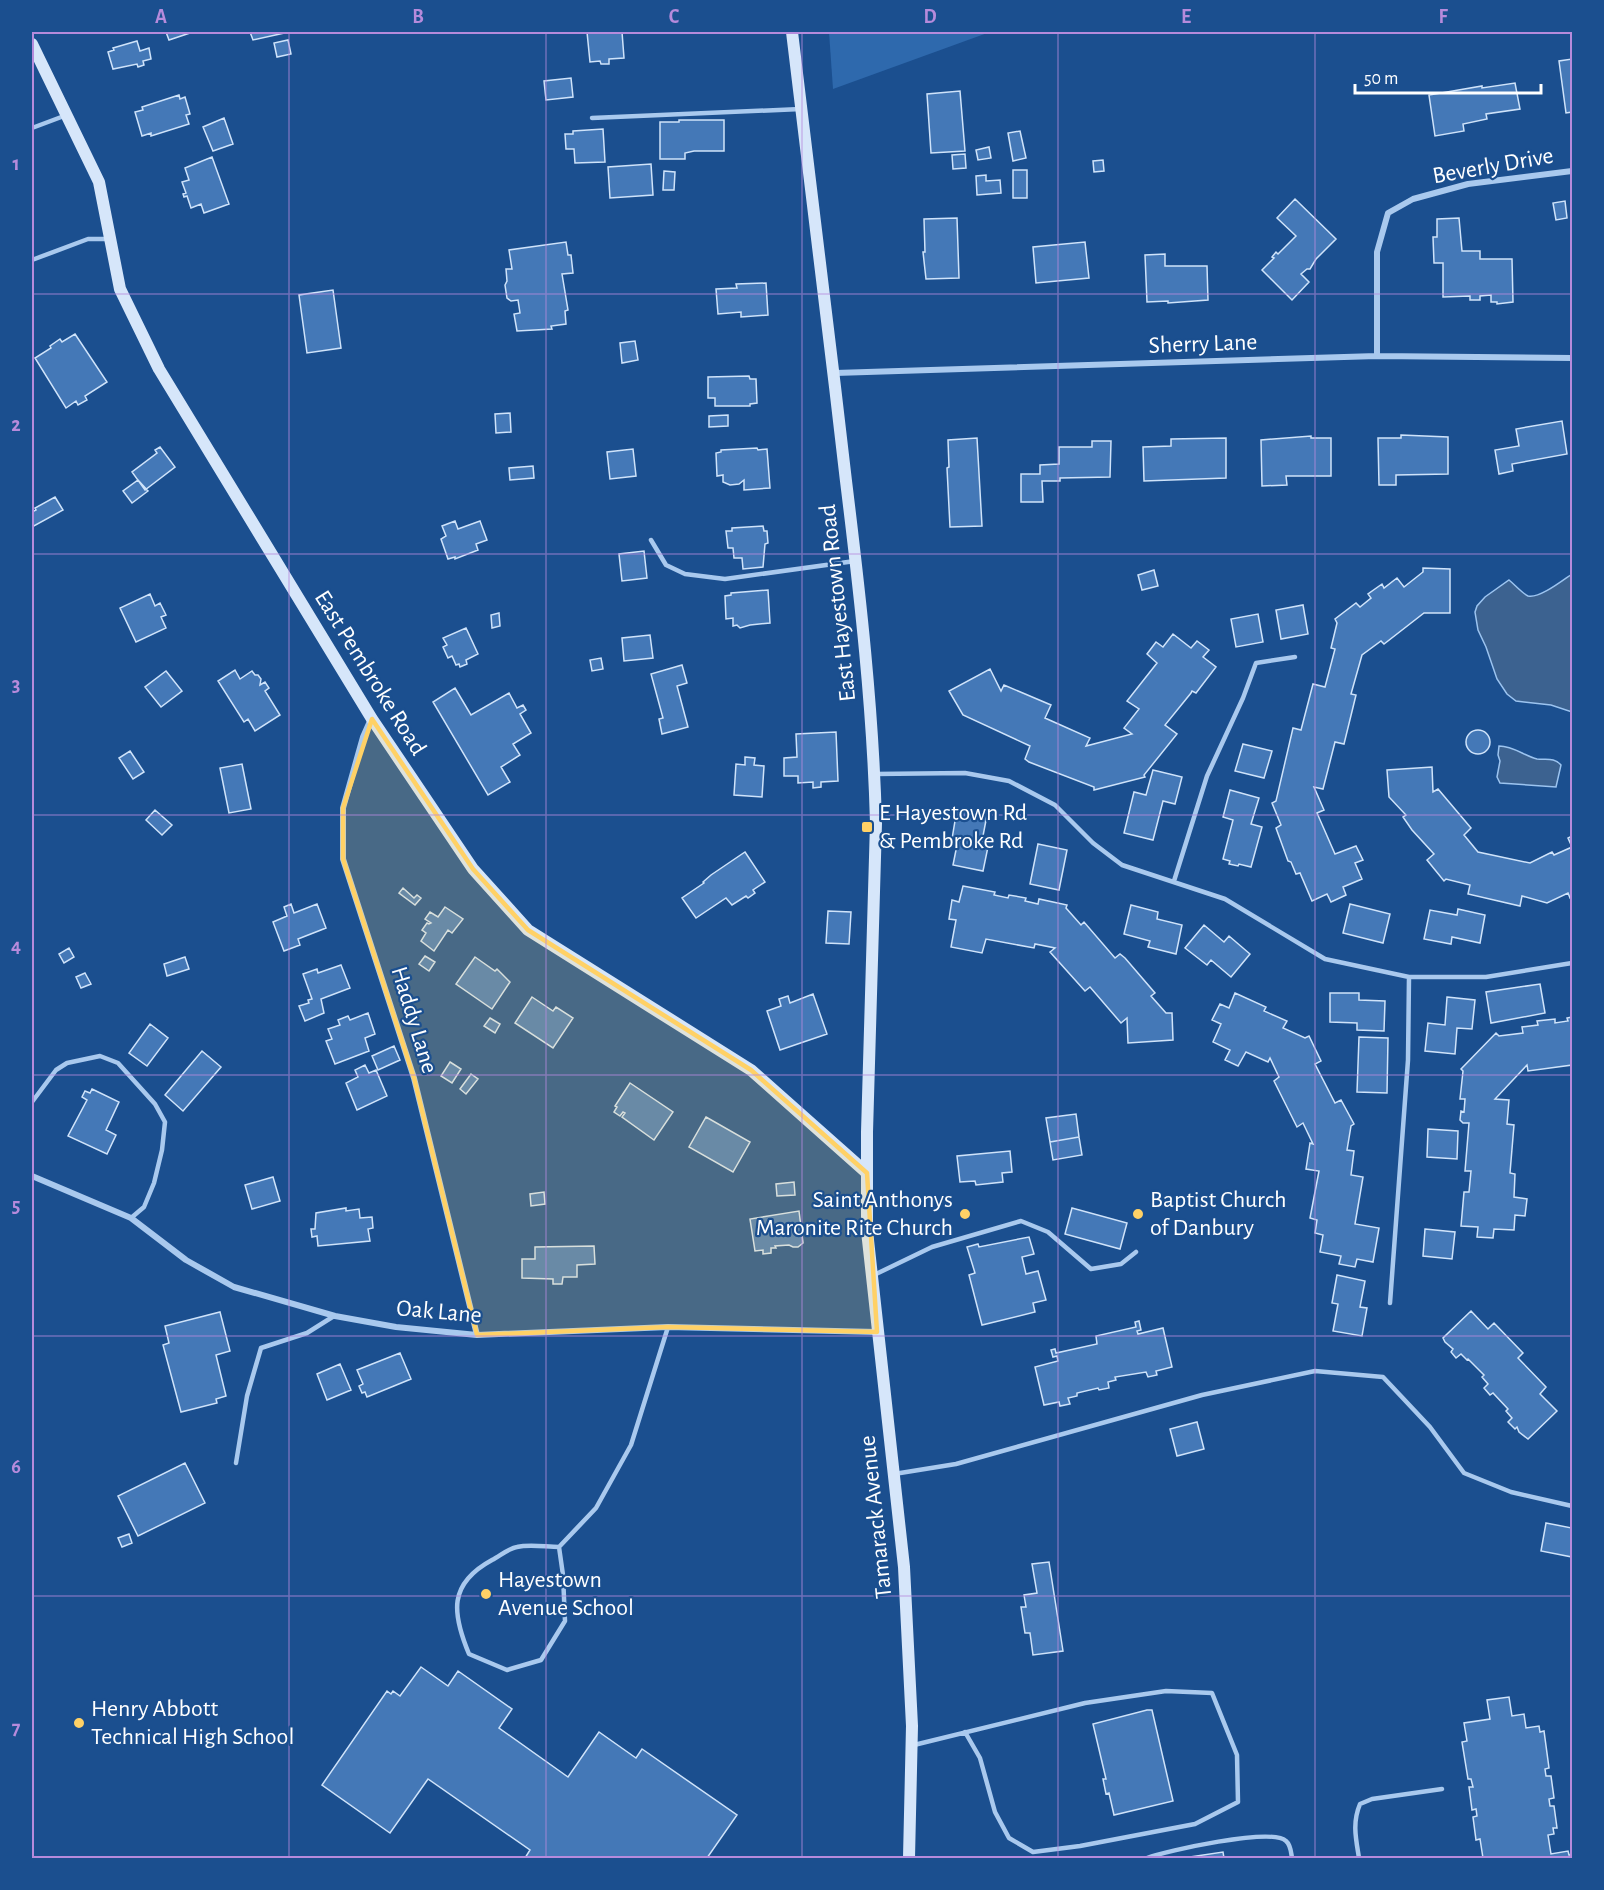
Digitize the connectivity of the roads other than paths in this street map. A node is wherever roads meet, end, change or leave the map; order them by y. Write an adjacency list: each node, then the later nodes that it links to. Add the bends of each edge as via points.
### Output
1 (792, 32): 3 (street, East Hayestown Road)
2 (32, 44): 4 (street, East Pembroke Road)
3 (801, 109): 5 (lane); 12 (street, East Hayestown Road)
4 (66, 114): 6 (lane); 8 (street, East Pembroke Road, via 99,182)
5 (592, 118)
6 (32, 128)
7 (1572, 171): 10 (street, Beverly Drive, via 1468,184 1413,199 1388,213 1377,252)
8 (111, 239): 9 (lane, via 88,239); 16 (street, East Pembroke Road, via 120,289 159,369)
9 (32, 260)
10 (1377, 356): 11 (street, Sherry Lane); 12 (street, Sherry Lane)
11 (1572, 358)
12 (835, 373): 14 (street, East Hayestown Road)
13 (651, 540): 14 (lane, via 666,565 685,574 725,579)
14 (856, 561): 17 (street, East Hayestown Road)
15 (1295, 657): 18 (lane, via 1256,663 1207,776)
16 (372, 719): 22 (street, East Pembroke Road, via 473,868 528,930 751,1070); 31 (street, Haddy Lane, via 343,808 343,859 414,1078)
17 (875, 774): 18 (lane, via 965,773 1009,781 1055,805 1122,865); 22 (street, East Hayestown Road)
18 (1174, 881): 20 (lane, via 1225,899 1325,959)
19 (1572, 963): 20 (lane, via 1486,977)
20 (1409, 977): 27 (lane, via 1408,1060)
21 (32, 1102): 24 (lane, via 56,1070 67,1063 100,1056 118,1063 162,1112 162,1150 154,1183 144,1207)
22 (867, 1173): 26 (street, Tamarack Avenue)
23 (32, 1176): 24 (street, Oak Lane)
24 (131, 1218): 28 (street, Oak Lane, via 186,1260 234,1287)
25 (1136, 1252): 26 (lane, via 1121,1264 1091,1269 1048,1232 1021,1221 932,1247)
26 (871, 1276): 30 (street, Tamarack Avenue)
27 (1390, 1303)
28 (335, 1316): 31 (street, Oak Lane); 32 (lane, via 307,1333 261,1348 247,1396)
29 (668, 1327): 30 (street, Oak Lane); 31 (street, Oak Lane); 35 (lane, via 631,1445 596,1508)
30 (877, 1332): 33 (street, Tamarack Avenue)
31 (477, 1335)
32 (236, 1463)
33 (894, 1474): 34 (lane, via 956,1464 1202,1395 1315,1371 1383,1377 1430,1427 1464,1473 1511,1492); 37 (street, Tamarack Avenue)
34 (1572, 1506)
35 (559, 1547): 35 (lane, via 516,1547 484,1564 463,1584 456,1605 458,1627 469,1654 507,1670 541,1660 565,1621)
36 (965, 1731): 36 (lane, via 980,1758 994,1812 1009,1838 1033,1852 1195,1824 1238,1802 1237,1755 1212,1693 1166,1691 1085,1703); 37 (lane)
37 (912, 1745): 39 (street, Tamarack Avenue)
38 (1442, 1789): 42 (lane, via 1360,1804 1354,1827)
39 (909, 1858)
40 (1147, 1858): 41 (lane, via 1256,1836 1286,1840)
41 (1292, 1858)
42 (1359, 1858)

